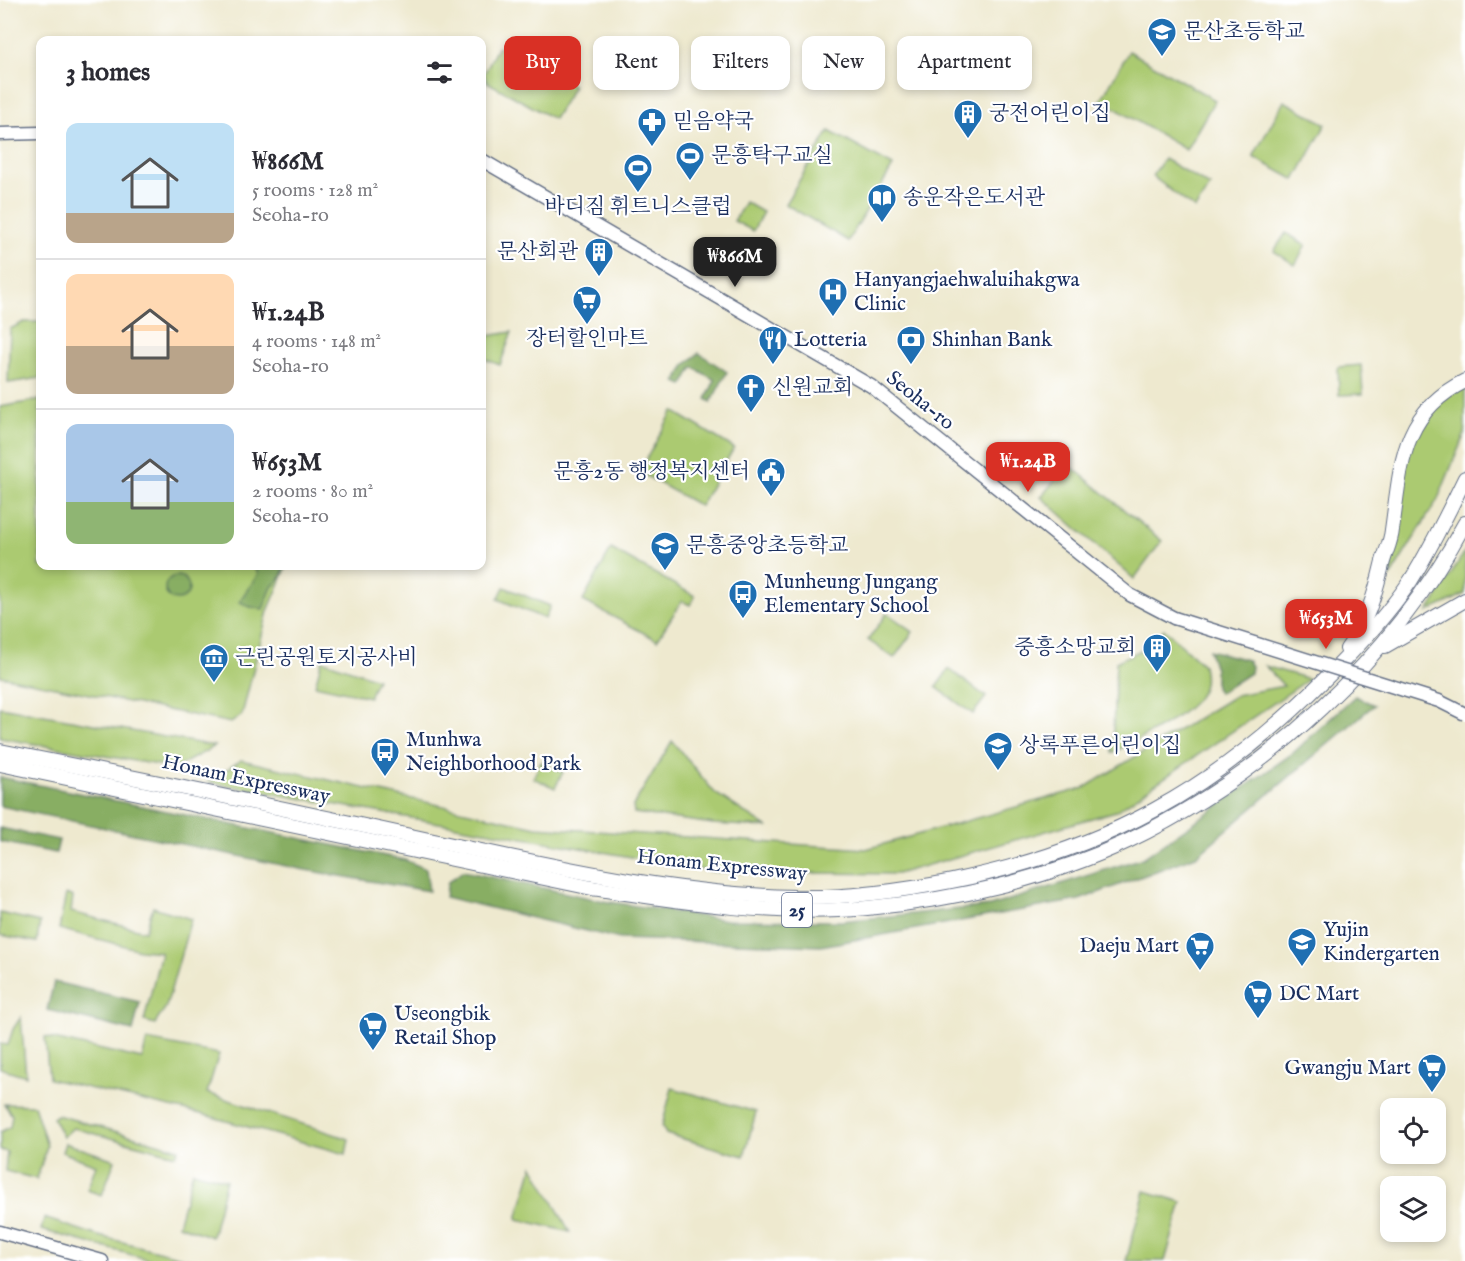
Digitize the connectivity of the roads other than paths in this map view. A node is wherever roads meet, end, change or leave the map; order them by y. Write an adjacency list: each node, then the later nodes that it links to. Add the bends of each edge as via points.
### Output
1 (36, 133): 2 (main road)
2 (0, 134)
3 (486, 162): 9 (main road, Seoha-ro, bridge, via 871,386 1130,595 1173,618 1439,701)
4 (1465, 381): 12 (highway, via 1431,405 1409,439 1399,466 1392,532 1377,590 1349,646 1311,686 1245,742 1137,812)
5 (1465, 478): 12 (highway, Honam Expressway / 25, via 1410,581 1377,626 1348,656 1238,757 1165,806)
6 (1465, 524): 8 (highway, Honam Expressway / 25, via 1429,586)
7 (1465, 600): 8 (highway)
8 (1373, 653): 11 (highway, Honam Expressway / 25, via 1276,747 1223,786 1126,842 1056,869 1002,884 866,909 753,909 592,888)
9 (1465, 714)
10 (0, 751): 12 (highway, Honam Expressway / 25, via 568,868 748,894 853,896 907,890 1033,862)
11 (0, 764)
12 (1126, 826)
13 (0, 1232): 14 (main road)
14 (102, 1261)

